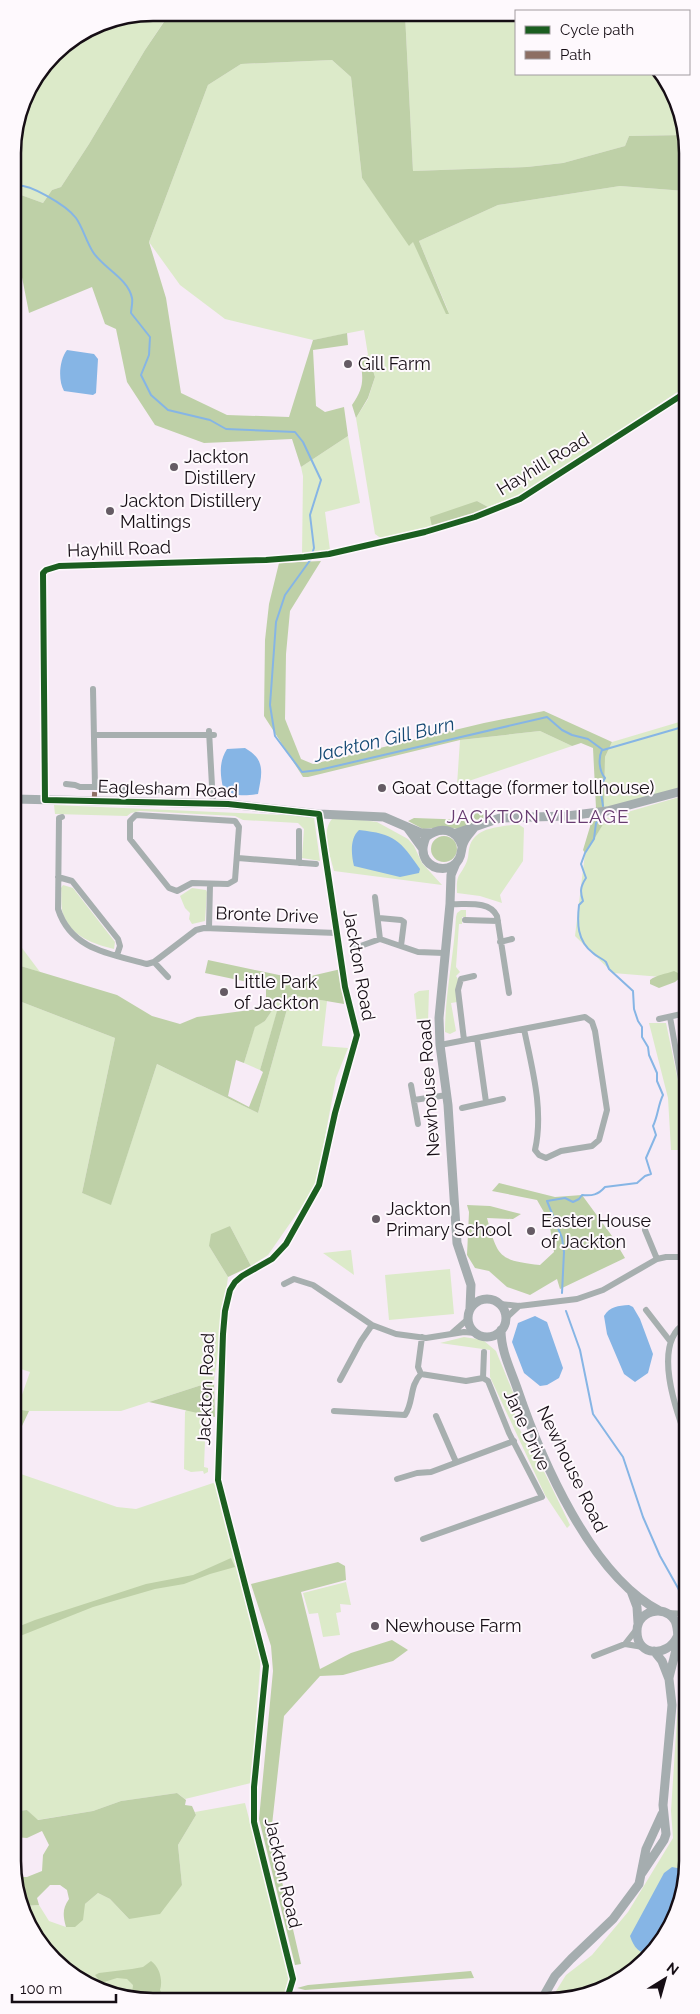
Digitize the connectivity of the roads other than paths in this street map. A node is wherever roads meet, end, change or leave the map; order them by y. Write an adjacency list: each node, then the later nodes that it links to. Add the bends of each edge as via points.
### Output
1 (679, 397): 9 (street, Hayhill Road, via 520,499 425,532 304,557 59,566 46,570 43,573)
2 (93, 689): 3 (street)
3 (94, 735): 5 (street); 10 (street, via 211,734)
4 (66, 784): 5 (street, via 80,788)
5 (95, 787): 6 (street)
6 (164, 790)
7 (679, 792): 14 (street, via 607,811 500,818)
8 (22, 799): 9 (street, Eaglesham Road)
9 (45, 800): 10 (street, Eaglesham Road)
10 (213, 804): 11 (street, Eaglesham Road)
11 (319, 814): 13 (street, Eaglesham Road, via 384,817); 34 (street, Jackton Road)
12 (62, 817): 25 (street, via 59,818)
13 (406, 827): 16 (street, Eaglesham Road); 19 (street)
14 (474, 828): 17 (street); 18 (street)
15 (299, 832): 21 (street)
16 (432, 832): 17 (street, via 444,829); 19 (street, via 426,837)
17 (454, 834): 18 (street)
18 (462, 846): 22 (street)
19 (423, 849): 24 (street, via 427,861)
20 (238, 858): 21 (street); 26 (street, via 235,880 228,884); 26 (street, via 240,827 233,820 140,815 130,820 130,839 169,888 177,891 192,883)
21 (299, 863): 23 (street)
22 (456, 863): 24 (street, via 445,869); 27 (street, Newhouse Road)
23 (316, 864)
24 (438, 868): 27 (street)
25 (58, 877): 41 (street, via 72,881 118,939); 41 (street, via 58,909 70,933 81,943)
26 (210, 884): 33 (street)
27 (450, 888): 29 (street, Newhouse Road)
28 (375, 897): 30 (street)
29 (450, 904): 32 (street, via 486,905 494,909); 40 (street, Newhouse Road)
30 (378, 918): 35 (street); 38 (street, via 404,922)
31 (465, 920): 32 (street)
32 (498, 921): 37 (street)
33 (209, 928): 34 (street, Bronte Drive); 42 (street, Bronte Drive, via 196,930)
34 (337, 933): 103 (street, Jackton Road, via 345,987 357,1035 319,1186 286,1244 272,1259 242,1276 230,1290 225,1311 220,1382 218,1480 266,1666 254,1787 254,1822 293,1979)
35 (380, 939): 38 (street); 39 (street)
36 (512, 940): 37 (street)
37 (500, 942): 45 (street)
38 (401, 946): 40 (street, via 418,952)
39 (355, 948)
40 (444, 953): 52 (street, Newhouse Road)
41 (117, 956): 42 (street, via 148,964)
42 (154, 962): 43 (street)
43 (168, 976)
44 (474, 976): 51 (street, via 461,979 458,990)
45 (509, 994)
46 (678, 1015): 47 (street)
47 (670, 1017): 48 (street); 53 (street)
48 (659, 1019)
49 (524, 1029): 49 (street, via 585,1017 592,1022 607,1110 599,1140 592,1146 561,1151 546,1158 539,1156 536,1150 537,1095); 50 (street)
50 (477, 1038): 51 (street); 58 (street)
51 (464, 1040): 52 (street)
52 (440, 1045): 55 (street, Newhouse Road)
53 (678, 1065)
54 (411, 1085): 57 (street)
55 (447, 1095): 57 (street); 65 (street, Newhouse Road, via 456,1243)
56 (503, 1099): 58 (street)
57 (414, 1100): 60 (street)
58 (486, 1102): 59 (street)
59 (462, 1108)
60 (418, 1124)
61 (645, 1230): 63 (street)
62 (678, 1257): 63 (street)
63 (657, 1259): 68 (street, via 603,1290 577,1298)
64 (284, 1284): 73 (street, via 294,1279 313,1285)
65 (471, 1285): 66 (street, Newhouse Road); 69 (street, Newhouse Road)
66 (486, 1299): 67 (street); 69 (street)
67 (500, 1304): 68 (street); 71 (street)
68 (519, 1306): 71 (street)
69 (470, 1308): 72 (street)
70 (646, 1310): 80 (street)
71 (506, 1318): 75 (street)
72 (468, 1319): 76 (street); 77 (street)
73 (372, 1325): 78 (street, via 396,1334); 85 (street)
74 (678, 1328): 80 (street)
75 (501, 1330): 79 (street, via 493,1337); 82 (street, Newhouse Road)
76 (476, 1333): 77 (street); 79 (street)
77 (451, 1334): 78 (street)
78 (422, 1337): 83 (street, via 418,1367)
79 (487, 1337): 82 (street, Newhouse Road)
80 (670, 1341): 87 (street, via 671,1394)
81 (484, 1352): 84 (street, Jane Drive)
82 (503, 1354): 93 (street, Newhouse Road, via 536,1438 578,1525 592,1547)
83 (421, 1374): 84 (street, Jane Drive, via 466,1381); 86 (street, via 415,1380 405,1415)
84 (483, 1378): 89 (street, Jane Drive, via 488,1381)
85 (340, 1380)
86 (334, 1411)
87 (678, 1415)
88 (436, 1416): 90 (street)
89 (514, 1441): 90 (street); 92 (street, Jane Drive, via 542,1497)
90 (456, 1462): 91 (street, via 431,1472)
91 (397, 1478)
92 (423, 1540)
93 (630, 1588): 94 (street, Newhouse Road, via 647,1604); 96 (street, Newhouse Road, via 637,1607)
94 (664, 1612): 95 (street); 96 (street, via 647,1613); 97 (street, via 676,1623)
95 (678, 1613)
96 (637, 1626): 98 (street); 99 (street)
97 (678, 1633): 100 (street, via 670,1648); 102 (street)
98 (624, 1644): 99 (street); 101 (street)
99 (644, 1648): 100 (street)
100 (654, 1652): 102 (street, via 662,1661)
101 (594, 1656)
102 (669, 1679): 104 (street, via 672,1705 662,1814 646,1849 642,1874 613,1919 570,1959)
103 (289, 1993)
104 (545, 1993)

